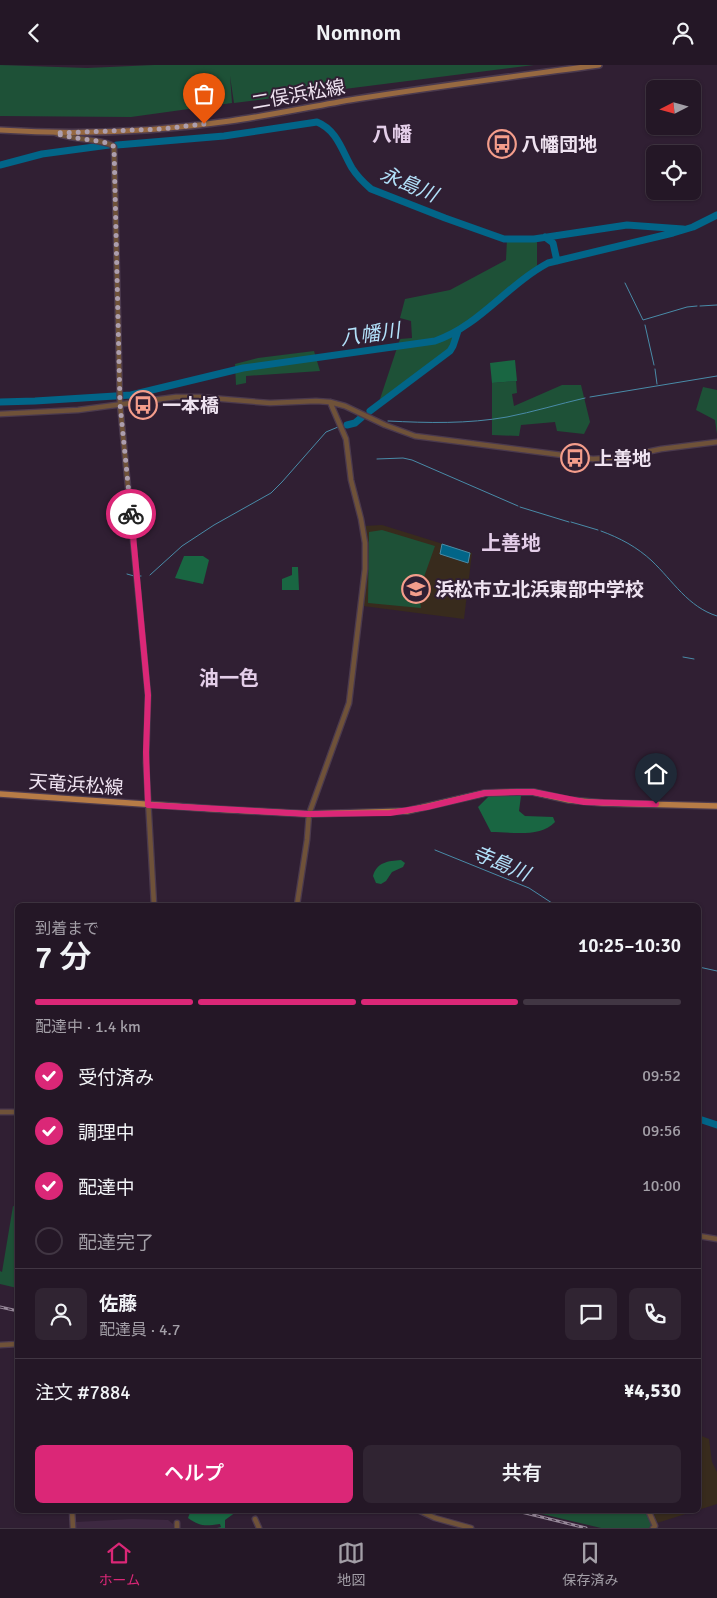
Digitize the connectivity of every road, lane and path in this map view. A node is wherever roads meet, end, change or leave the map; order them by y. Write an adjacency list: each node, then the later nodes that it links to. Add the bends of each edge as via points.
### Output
1 (599, 65): 3 (main road, 二俣浜松線, via 228,121 161,129)
2 (0, 130): 3 (main road, 二俣浜松線)
3 (56, 133): 4 (street, via 81,140 110,142 114,147)
4 (121, 402): 5 (street, via 176,397 263,403); 6 (street, via 47,412); 9 (street, via 148,695)
5 (330, 402): 7 (street, via 415,436 593,459); 11 (street, via 346,439 365,543 365,569 349,703)
6 (0, 414)
7 (717, 442)
8 (0, 794): 9 (main road, 天竜浜松線)
9 (148, 805): 11 (main road, 天竜浜松線); 12 (street)
10 (717, 805): 11 (main road, 天竜浜松線, via 603,803 517,792 485,793 407,811)
11 (309, 814): 13 (street)
12 (154, 903)
13 (297, 903)
14 (0, 1112): 15 (street)
15 (15, 1112)
16 (701, 1236): 17 (street)
17 (717, 1239)
18 (0, 1345): 19 (street)
19 (15, 1345)
20 (72, 1513): 24 (street)
21 (425, 1513): 26 (street)
22 (649, 1513): 27 (street)
23 (255, 1519): 25 (street)
24 (73, 1528)
25 (259, 1528)
26 (471, 1528)
27 (653, 1528)

